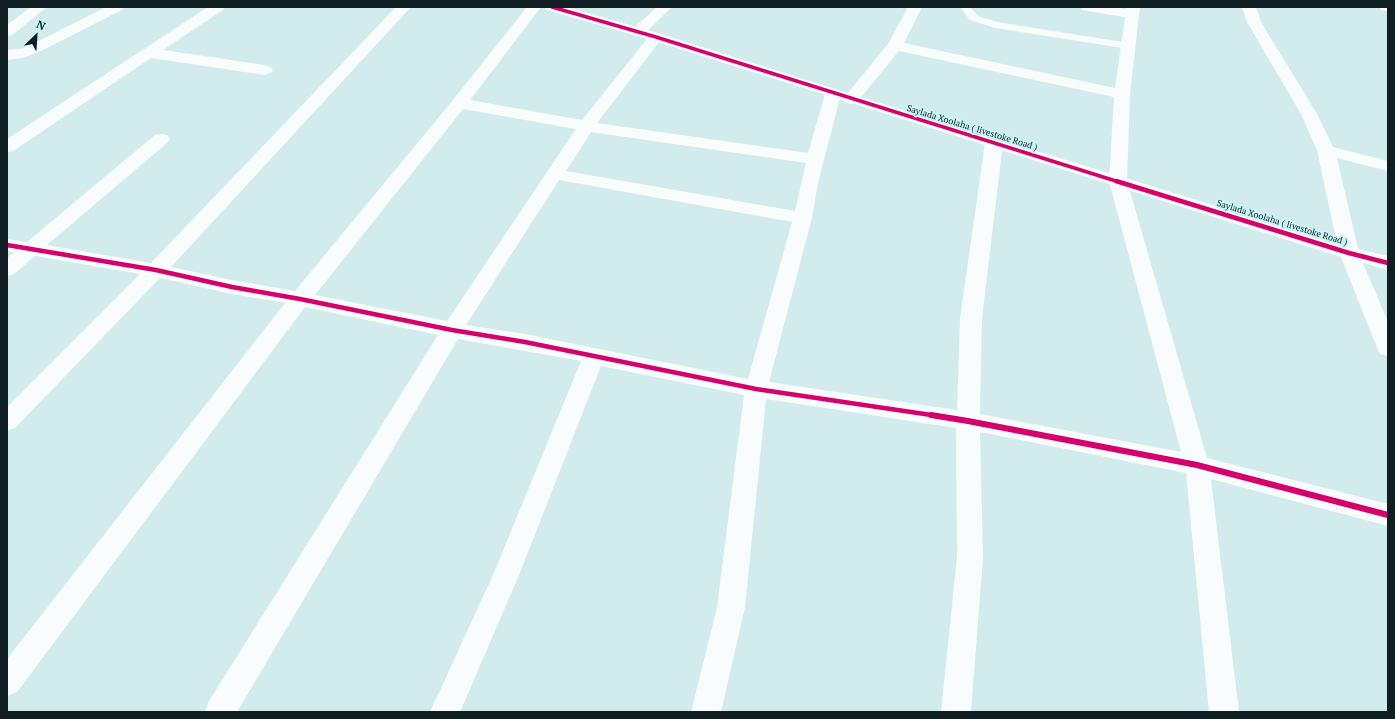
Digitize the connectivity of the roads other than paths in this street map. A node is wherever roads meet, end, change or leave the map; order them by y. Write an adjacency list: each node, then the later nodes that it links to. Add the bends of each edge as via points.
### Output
1 (40, 7): 13 (street)
2 (117, 7): 19 (street, via 36,48)
3 (218, 7): 18 (street)
4 (404, 7): 40 (street)
5 (534, 7): 24 (street)
6 (552, 7): 14 (street, Saylada Xoolaha ( livestoke Road ))
7 (665, 7): 14 (street)
8 (915, 7): 16 (street)
9 (965, 7): 17 (lane, via 974,18 995,25)
10 (1087, 7): 12 (street)
11 (1249, 7): 29 (street, via 1254,22 1309,114)
12 (1132, 11): 17 (street)
13 (7, 32)
14 (638, 32): 15 (street, Saylada Xoolaha ( livestoke Road ))
15 (656, 37): 21 (street, Saylada Xoolaha ( livestoke Road )); 25 (street)
16 (895, 46): 22 (street); 23 (street)
17 (1130, 46): 22 (street)
18 (150, 53): 20 (street); 28 (street)
19 (7, 55)
20 (265, 70)
21 (832, 94): 23 (street, Saylada Xoolaha ( livestoke Road )); 30 (street)
22 (1122, 94): 33 (street)
23 (851, 100): 27 (street, Saylada Xoolaha ( livestoke Road ))
24 (459, 103): 25 (street); 41 (street)
25 (586, 126): 30 (street); 32 (street)
26 (161, 138): 36 (street)
27 (994, 143): 33 (street, Saylada Xoolaha ( livestoke Road )); 46 (street, via 971,318)
28 (7, 147)
29 (1326, 150): 31 (street); 37 (street)
30 (816, 159): 34 (street)
31 (1388, 166)
32 (553, 174): 34 (street); 42 (street)
33 (1118, 181): 37 (street, Saylada Xoolaha ( livestoke Road )); 48 (street)
34 (803, 218): 45 (street)
35 (7, 245): 36 (street)
36 (31, 249): 39 (street); 40 (street)
37 (1350, 252): 38 (street, Saylada Xoolaha ( livestoke Road )); 43 (street)
38 (1388, 262)
39 (7, 269)
40 (156, 270): 41 (street); 47 (street)
41 (300, 299): 42 (street); 50 (street)
42 (452, 330): 44 (street); 51 (street)
43 (1388, 348)
44 (594, 356): 45 (street); 52 (street, via 506,575)
45 (756, 389): 46 (street); 53 (street, via 731,607)
46 (968, 421): 48 (street); 54 (street, via 970,557)
47 (7, 422)
48 (1197, 465): 49 (street); 55 (street)
49 (1388, 516)
50 (7, 682)
51 (220, 712)
52 (445, 712)
53 (706, 712)
54 (956, 712)
55 (1224, 712)

